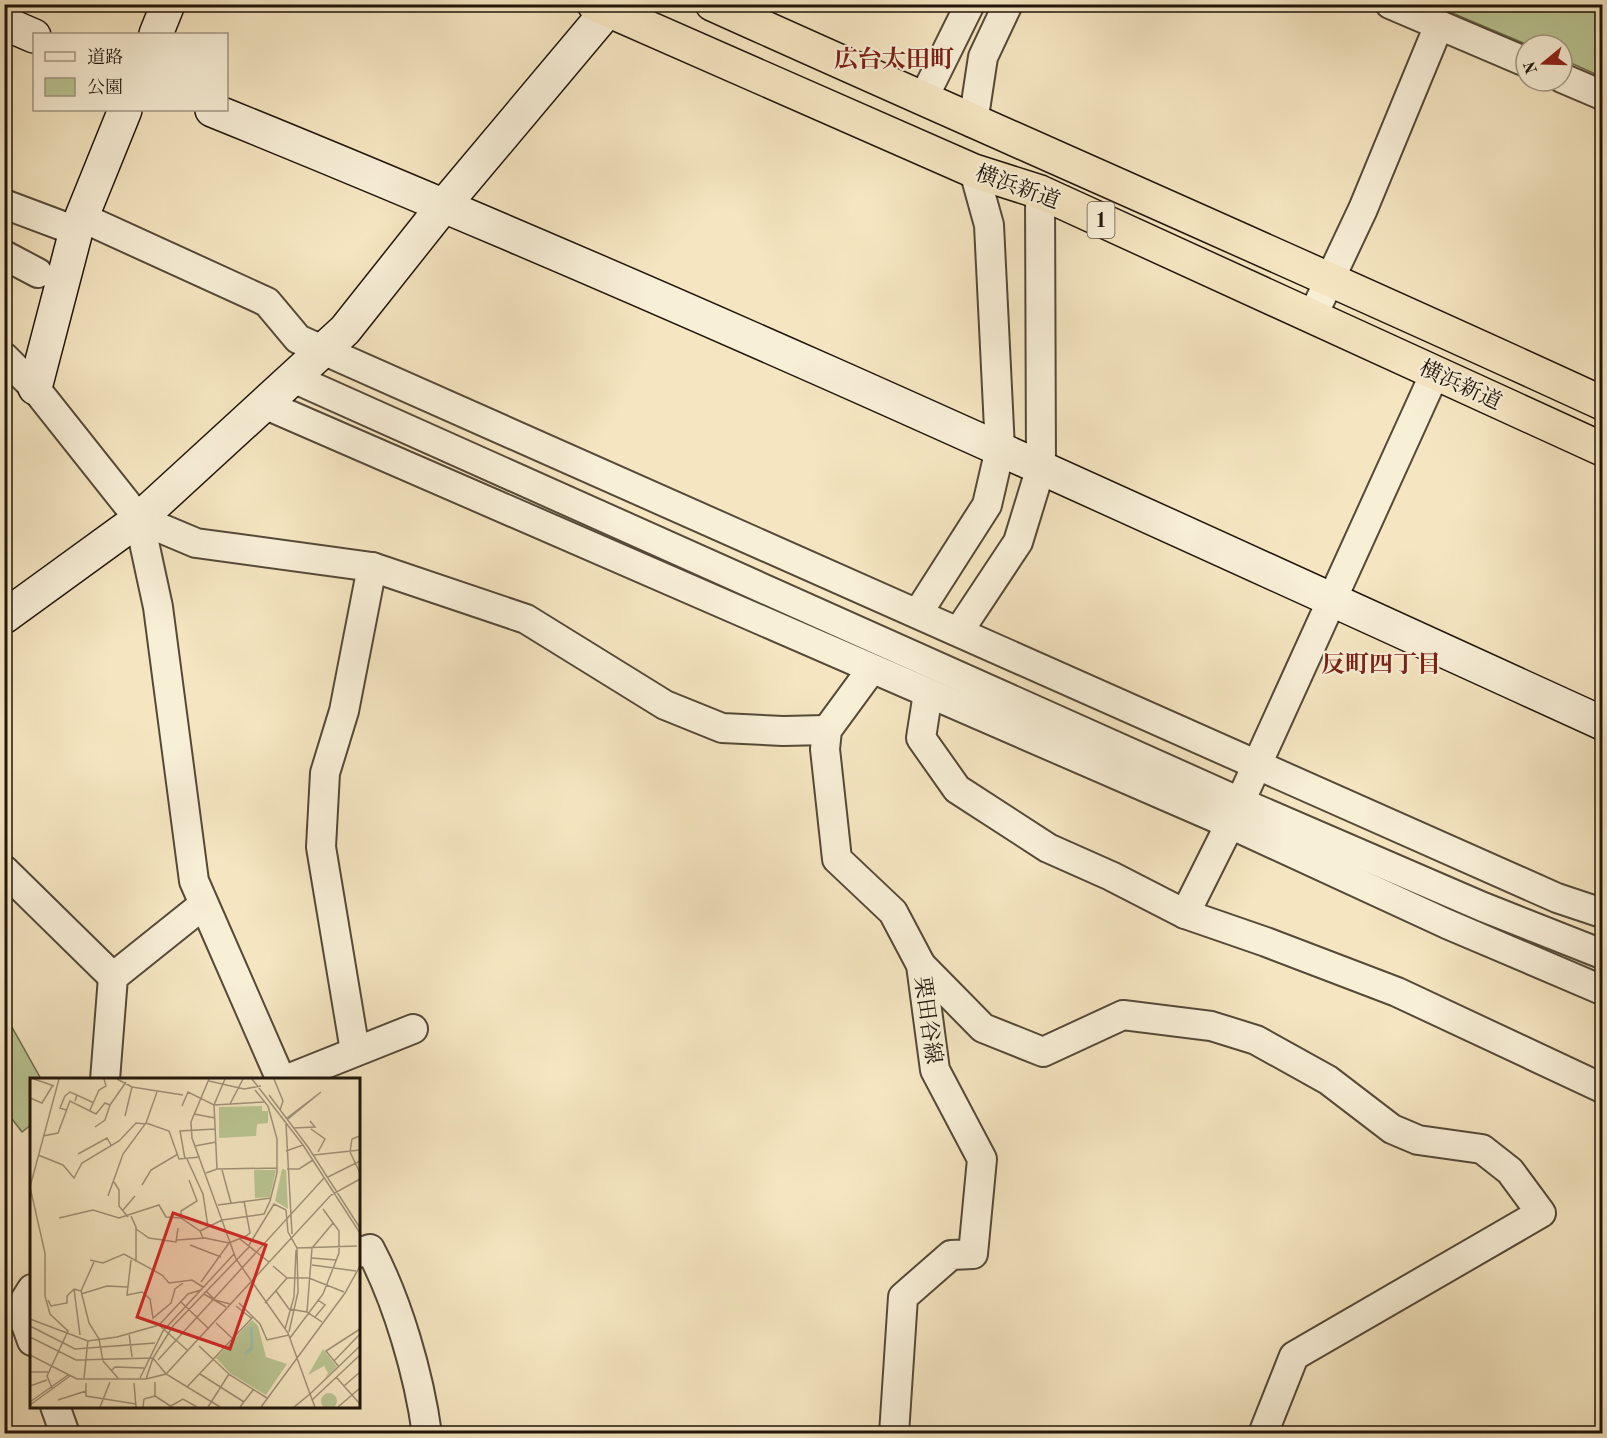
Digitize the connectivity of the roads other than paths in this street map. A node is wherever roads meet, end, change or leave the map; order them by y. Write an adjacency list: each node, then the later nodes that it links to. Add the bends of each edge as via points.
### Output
1 (168, 4): 9 (street)
2 (712, 4): 14 (highway, 横浜新道 / 1)
3 (970, 4): 14 (street)
4 (1008, 4): 17 (street, via 983,57)
5 (1390, 4): 8 (street)
6 (606, 6): 18 (highway, 横浜新道 / 1); 21 (street)
7 (4, 23): 10 (street)
8 (1439, 25): 11 (street); 25 (street)
9 (156, 33)
10 (33, 36)
11 (1514, 58)
12 (1574, 83): 13 (street)
13 (1602, 95)
14 (922, 99): 17 (highway, 横浜新道 / 1)
15 (125, 111): 22 (street)
16 (214, 111): 21 (street)
17 (973, 123): 25 (highway, 横浜新道 / 1)
18 (975, 171): 19 (highway, 横浜新道 / 1); 34 (street, via 988,225)
19 (1040, 192): 26 (highway, 横浜新道 / 1); 36 (street)
20 (4, 204): 22 (street)
21 (446, 204): 27 (street); 34 (street)
22 (79, 224): 27 (street, via 267,302 298,339); 31 (street)
23 (4, 255): 24 (street)
24 (38, 273)
25 (1332, 278): 26 (street); 32 (highway, 横浜新道 / 1)
26 (1313, 315): 29 (highway, 横浜新道 / 1)
27 (324, 351): 30 (street); 39 (street)
28 (4, 357): 31 (street)
29 (1435, 373): 35 (highway, 横浜新道 / 1); 40 (street)
30 (292, 378): 33 (street); 44 (street)
31 (34, 388): 37 (street)
32 (1602, 403)
33 (264, 404): 37 (street); 44 (street)
34 (1000, 449): 36 (street); 41 (street, via 987,505)
35 (1602, 449)
36 (1041, 467): 40 (street); 43 (street, via 1018,542)
37 (139, 519): 38 (street, via 196,543); 42 (street); 52 (street, via 158,607 194,880)
38 (372, 567): 48 (street, via 526,619 665,705 722,728); 60 (street, via 344,711 325,773 321,847)
39 (849, 583): 41 (street); 44 (street)
40 (1332, 600): 47 (street); 49 (street)
41 (918, 613): 43 (street)
42 (4, 617)
43 (959, 631): 49 (street)
44 (823, 632): 45 (street); 50 (street)
45 (871, 670): 46 (street); 48 (street)
46 (928, 693): 50 (street); 54 (street, via 921,738 957,789 1048,848)
47 (1602, 723)
48 (827, 730): 56 (street, 栗田谷線, via 825,749 837,859 893,912)
49 (1257, 764): 50 (street); 53 (street, via 1557,898)
50 (1235, 813): 54 (street); 55 (street); 58 (street, via 1447,924)
51 (9, 881): 57 (street)
52 (203, 905): 57 (street); 62 (street)
53 (1602, 913)
54 (1185, 914): 64 (street, via 1397,992)
55 (1602, 954)
56 (921, 965): 71 (street, 栗田谷線, via 935,1070 981,1159 973,1254 951,1254 903,1297); 72 (street, via 983,1028 1043,1052 1123,1015 1211,1026 1256,1040 1328,1080 1392,1129 1418,1140 1482,1149 1510,1172 1541,1213 1294,1356)
57 (113, 977): 61 (street)
58 (1602, 990)
59 (413, 1029): 60 (street)
60 (356, 1051): 63 (street)
61 (105, 1078)
62 (279, 1078)
63 (290, 1078)
64 (1602, 1088)
65 (360, 1252): 70 (street, via 370,1249 380,1268 416,1374)
66 (19, 1305): 67 (street)
67 (30, 1335)
68 (55, 1408): 69 (street)
69 (65, 1434)
70 (427, 1434)
71 (894, 1434)
72 (1263, 1434)

